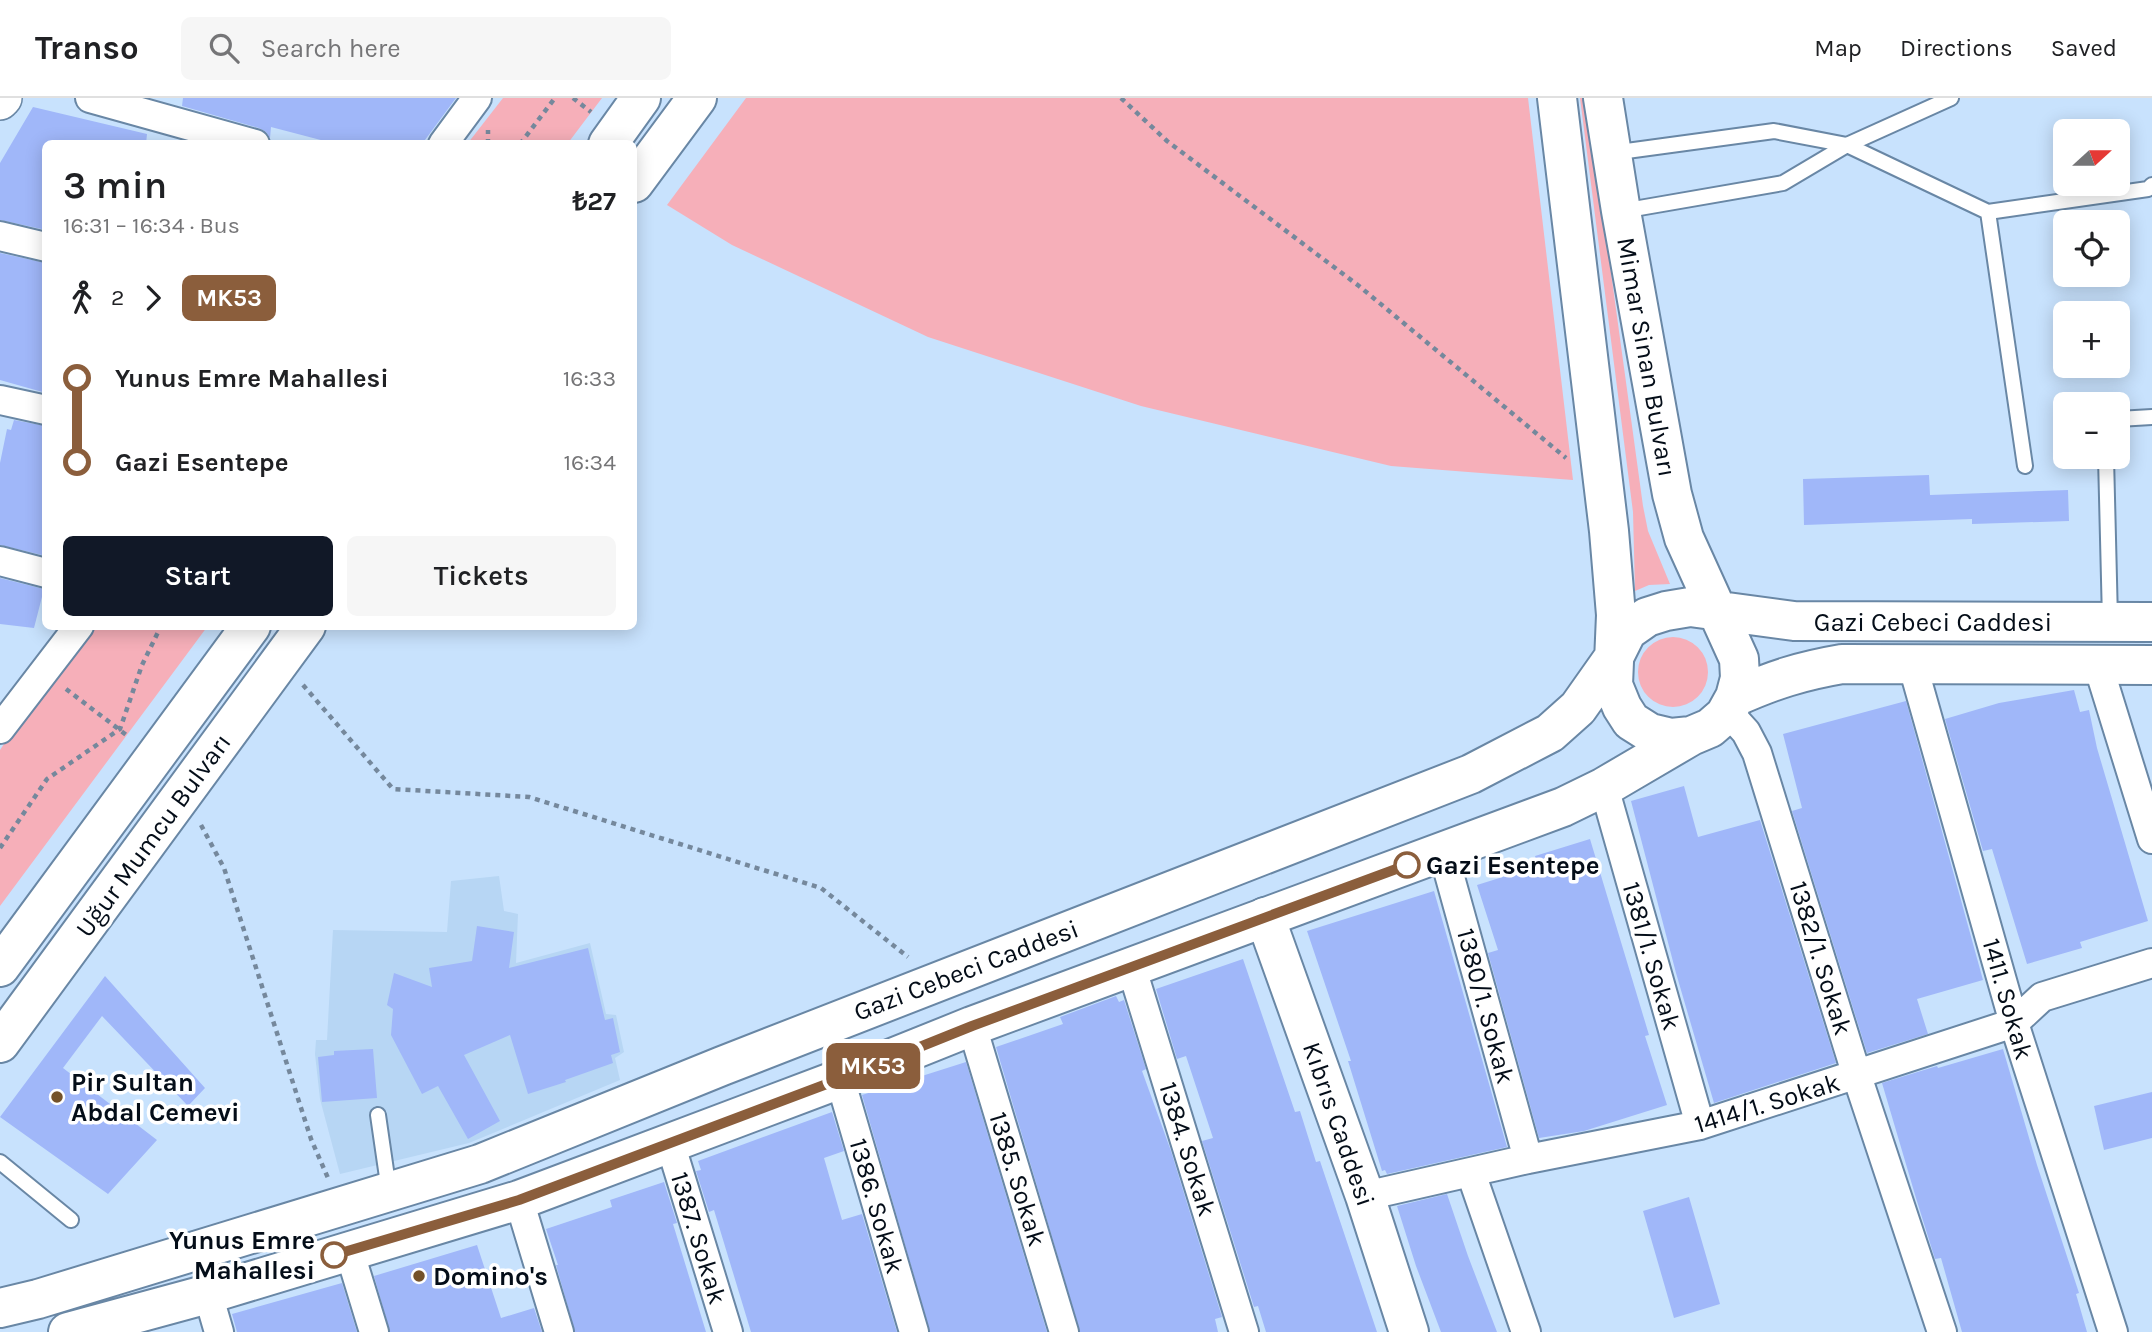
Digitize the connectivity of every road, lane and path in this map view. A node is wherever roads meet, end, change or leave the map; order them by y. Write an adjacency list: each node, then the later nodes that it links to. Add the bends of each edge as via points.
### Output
1 (90, 98): 10 (street)
2 (477, 98): 11 (street)
3 (555, 98): 12 (path)
4 (641, 98): 13 (main road)
5 (696, 98): 16 (main road)
6 (1121, 98): 28 (path, via 1167,141 1359,286)
7 (1557, 98): 28 (main road)
8 (1604, 98): 15 (main road, Mimar Sinan Bulvarı)
9 (1951, 98): 14 (lane)
10 (242, 140)
11 (446, 140)
12 (523, 140)
13 (611, 140)
14 (1847, 145): 15 (lane, via 1773,131); 18 (lane, via 1783,183); 19 (lane)
15 (1611, 153): 18 (main road, Mimar Sinan Bulvarı)
16 (637, 179)
17 (2152, 185): 19 (lane)
18 (1621, 211): 31 (main road, Mimar Sinan Bulvarı, via 1672,494 1684,538)
19 (1988, 212): 26 (lane)
20 (0, 236): 21 (street)
21 (42, 246)
22 (0, 400): 23 (street)
23 (42, 409)
24 (2152, 417): 25 (lane)
25 (2130, 418)
26 (2025, 466)
27 (2106, 469): 32 (lane)
28 (1603, 489): 38 (main road, via 1616,615)
29 (0, 561): 30 (street)
30 (42, 572)
31 (1715, 610): 32 (main road, Gazi Cebeci Caddesi, via 1794,621); 38 (main road, via 1690,607 1647,617 1628,631); 44 (main road, via 1739,659 1740,678)
32 (2110, 622): 33 (main road, Gazi Cebeci Caddesi)
33 (2152, 622)
34 (76, 630): 43 (street)
35 (159, 630): 46 (path)
36 (248, 630): 48 (main road, Uğur Mumcu Bulvarı)
37 (303, 630): 39 (main road, Uğur Mumcu Bulvarı)
38 (1614, 657): 47 (main road, via 1613,685 1631,721 1650,733); 58 (main road, Gazi Cebeci Caddesi, via 1578,708 1550,733 1515,753)
39 (282, 660): 50 (main road, Uğur Mumcu Bulvarı); 58 (path, via 393,789 528,797 821,888)
40 (1912, 663): 41 (main road, Gazi Cebeci Caddesi); 44 (main road, Gazi Cebeci Caddesi, via 1803,670); 59 (street, 1411. Sokak)
41 (2098, 665): 42 (main road, Gazi Cebeci Caddesi); 51 (street)
42 (2152, 665)
43 (44, 672): 45 (street); 46 (path)
44 (1731, 704): 47 (main road, via 1710,728); 62 (street, 1382/1. Sokak, via 1757,753)
45 (2, 723)
46 (120, 729): 48 (path); 52 (path, via 47,779)
47 (1691, 736): 49 (main road, Gazi Cebeci Caddesi)
48 (154, 757): 57 (main road, Uğur Mumcu Bulvarı)
49 (1604, 786): 53 (main road, Gazi Cebeci Caddesi, via 1563,807); 65 (street, 1381/1. Sokak)
50 (183, 794): 61 (main road, Uğur Mumcu Bulvarı); 73 (path, via 224,868 311,1139)
51 (2152, 839)
52 (0, 848)
53 (1443, 852): 54 (main road, Gazi Cebeci Caddesi); 67 (street, 1380/1. Sokak)
54 (1265, 917): 56 (main road, Gazi Cebeci Caddesi); 71 (main road, Kıbrıs Caddesi)
55 (2152, 963): 59 (street, 1414/1. Sokak, via 2042,997)
56 (1132, 966): 60 (main road, Gazi Cebeci Caddesi); 87 (street, 1384. Sokak)
57 (0, 967)
58 (940, 981): 70 (main road, Gazi Cebeci Caddesi, via 480,1164)
59 (2014, 1023): 62 (street, 1414/1. Sokak); 91 (street, 1411. Sokak)
60 (972, 1026): 63 (main road, Gazi Cebeci Caddesi); 86 (street, 1385. Sokak)
61 (0, 1044)
62 (1857, 1076): 65 (street, 1414/1. Sokak); 90 (street, 1382/1. Sokak)
63 (840, 1079): 66 (main road, Gazi Cebeci Caddesi); 85 (street, 1386. Sokak)
64 (378, 1115): 70 (lane)
65 (1700, 1125): 67 (street, 1414/1. Sokak)
66 (670, 1143): 72 (main road, Gazi Cebeci Caddesi); 84 (street, 1387. Sokak)
67 (1528, 1159): 69 (street, 1414/1. Sokak)
68 (0, 1162): 74 (lane)
69 (1471, 1173): 71 (street, 1414/1. Sokak); 89 (street)
70 (389, 1193): 73 (main road, Gazi Cebeci Caddesi)
71 (1365, 1196): 88 (main road, Kıbrıs Caddesi)
72 (519, 1200): 75 (main road, Gazi Cebeci Caddesi); 83 (street)
73 (341, 1208): 78 (main road, Gazi Cebeci Caddesi)
74 (71, 1220)
75 (349, 1251): 77 (main road, Gazi Cebeci Caddesi); 82 (street)
76 (0, 1288): 78 (main road)
77 (208, 1294): 80 (main road, Gazi Cebeci Caddesi); 81 (street)
78 (38, 1299): 79 (main road, Gazi Cebeci Caddesi)
79 (0, 1308)
80 (68, 1332)
81 (219, 1332)
82 (374, 1332)
83 (559, 1332)
84 (728, 1332)
85 (914, 1332)
86 (1064, 1332)
87 (1244, 1332)
88 (1409, 1332)
89 (1526, 1332)
90 (1942, 1332)
91 (2113, 1332)

